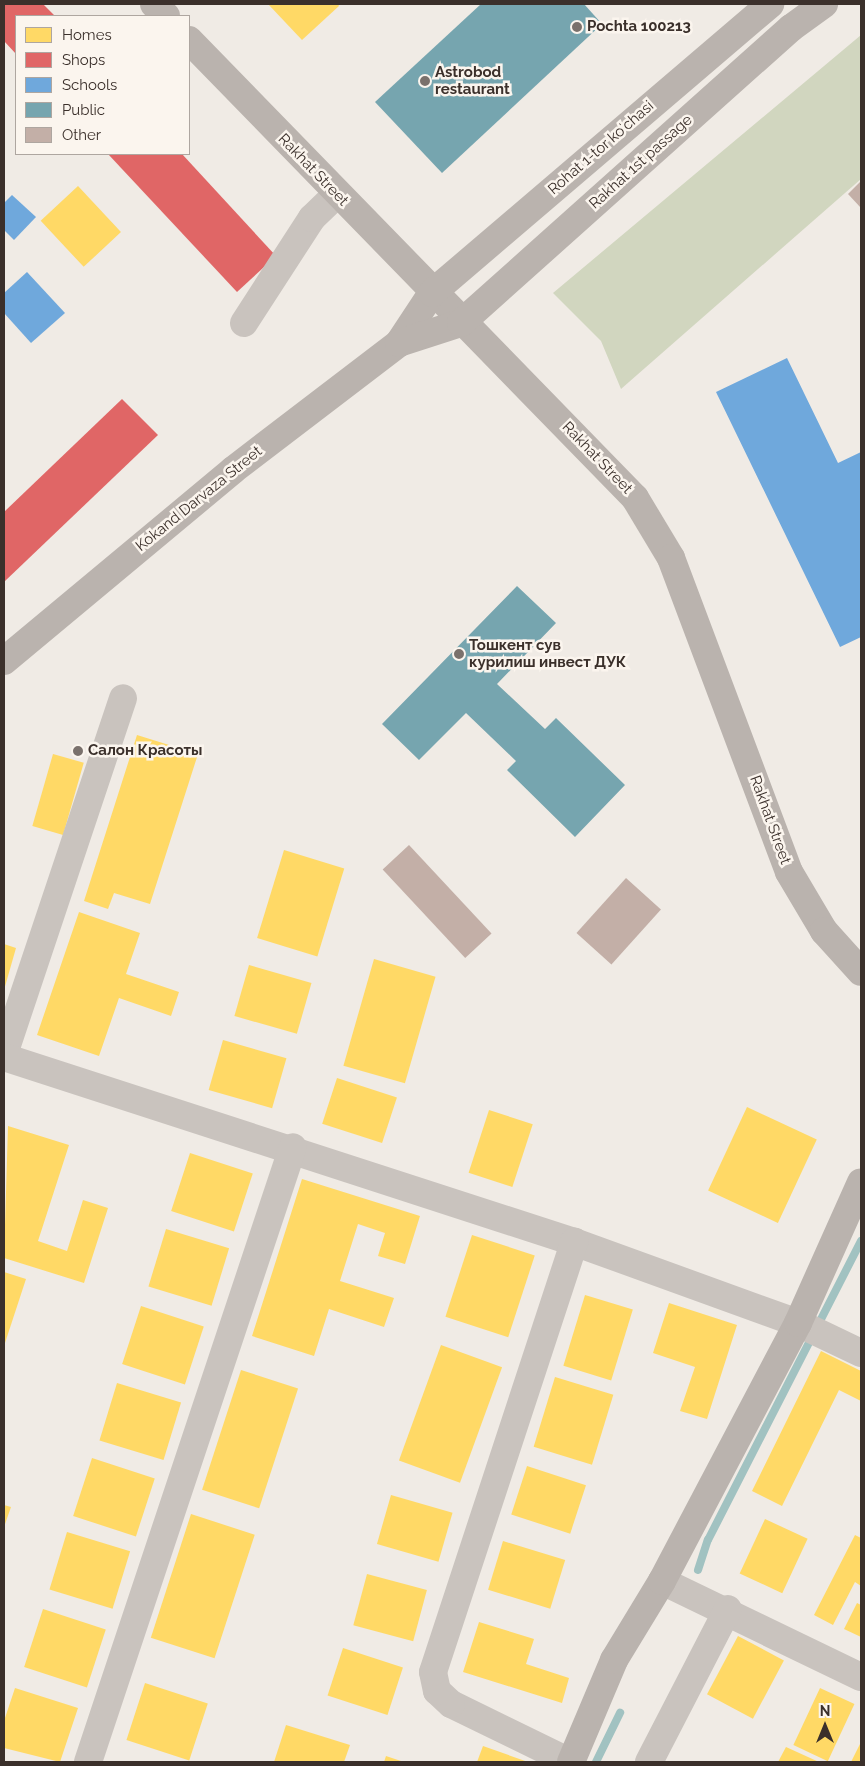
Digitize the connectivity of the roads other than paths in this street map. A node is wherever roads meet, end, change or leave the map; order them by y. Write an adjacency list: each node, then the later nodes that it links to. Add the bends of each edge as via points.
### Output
1 (154, 4): 4 (street)
2 (770, 4): 7 (street, Rohat 1-tor koʻchasi)
3 (824, 4): 9 (street, Rakhat 1st passage, via 790,28)
4 (165, 15)
5 (190, 41): 6 (street, Rakhat Street)
6 (336, 195): 7 (street, Rakhat Street); 8 (street, via 312,218)
7 (432, 293): 9 (street, Rakhat Street); 10 (street, Kokand Darvaza Street)
8 (244, 323)
9 (461, 323): 10 (street, Kokand Darvaza Street); 13 (street, Rakhat Street, via 611,469 654,528 671,558 788,872 824,931)
10 (399, 343): 11 (street, Kokand Darvaza Street, via 233,470)
11 (7, 654)
12 (123, 698): 14 (street)
13 (861, 972)
14 (4, 1056): 15 (street)
15 (293, 1148): 17 (street); 23 (street)
16 (861, 1182): 18 (street)
17 (574, 1242): 18 (street); 24 (street, via 433,1672 437,1691 451,1704)
18 (798, 1323): 19 (street); 20 (street)
19 (861, 1353)
20 (662, 1580): 21 (street); 24 (street, via 614,1660)
21 (728, 1609): 22 (street); 25 (street)
22 (861, 1677)
23 (96, 1760)
24 (570, 1762)
25 (649, 1762)

